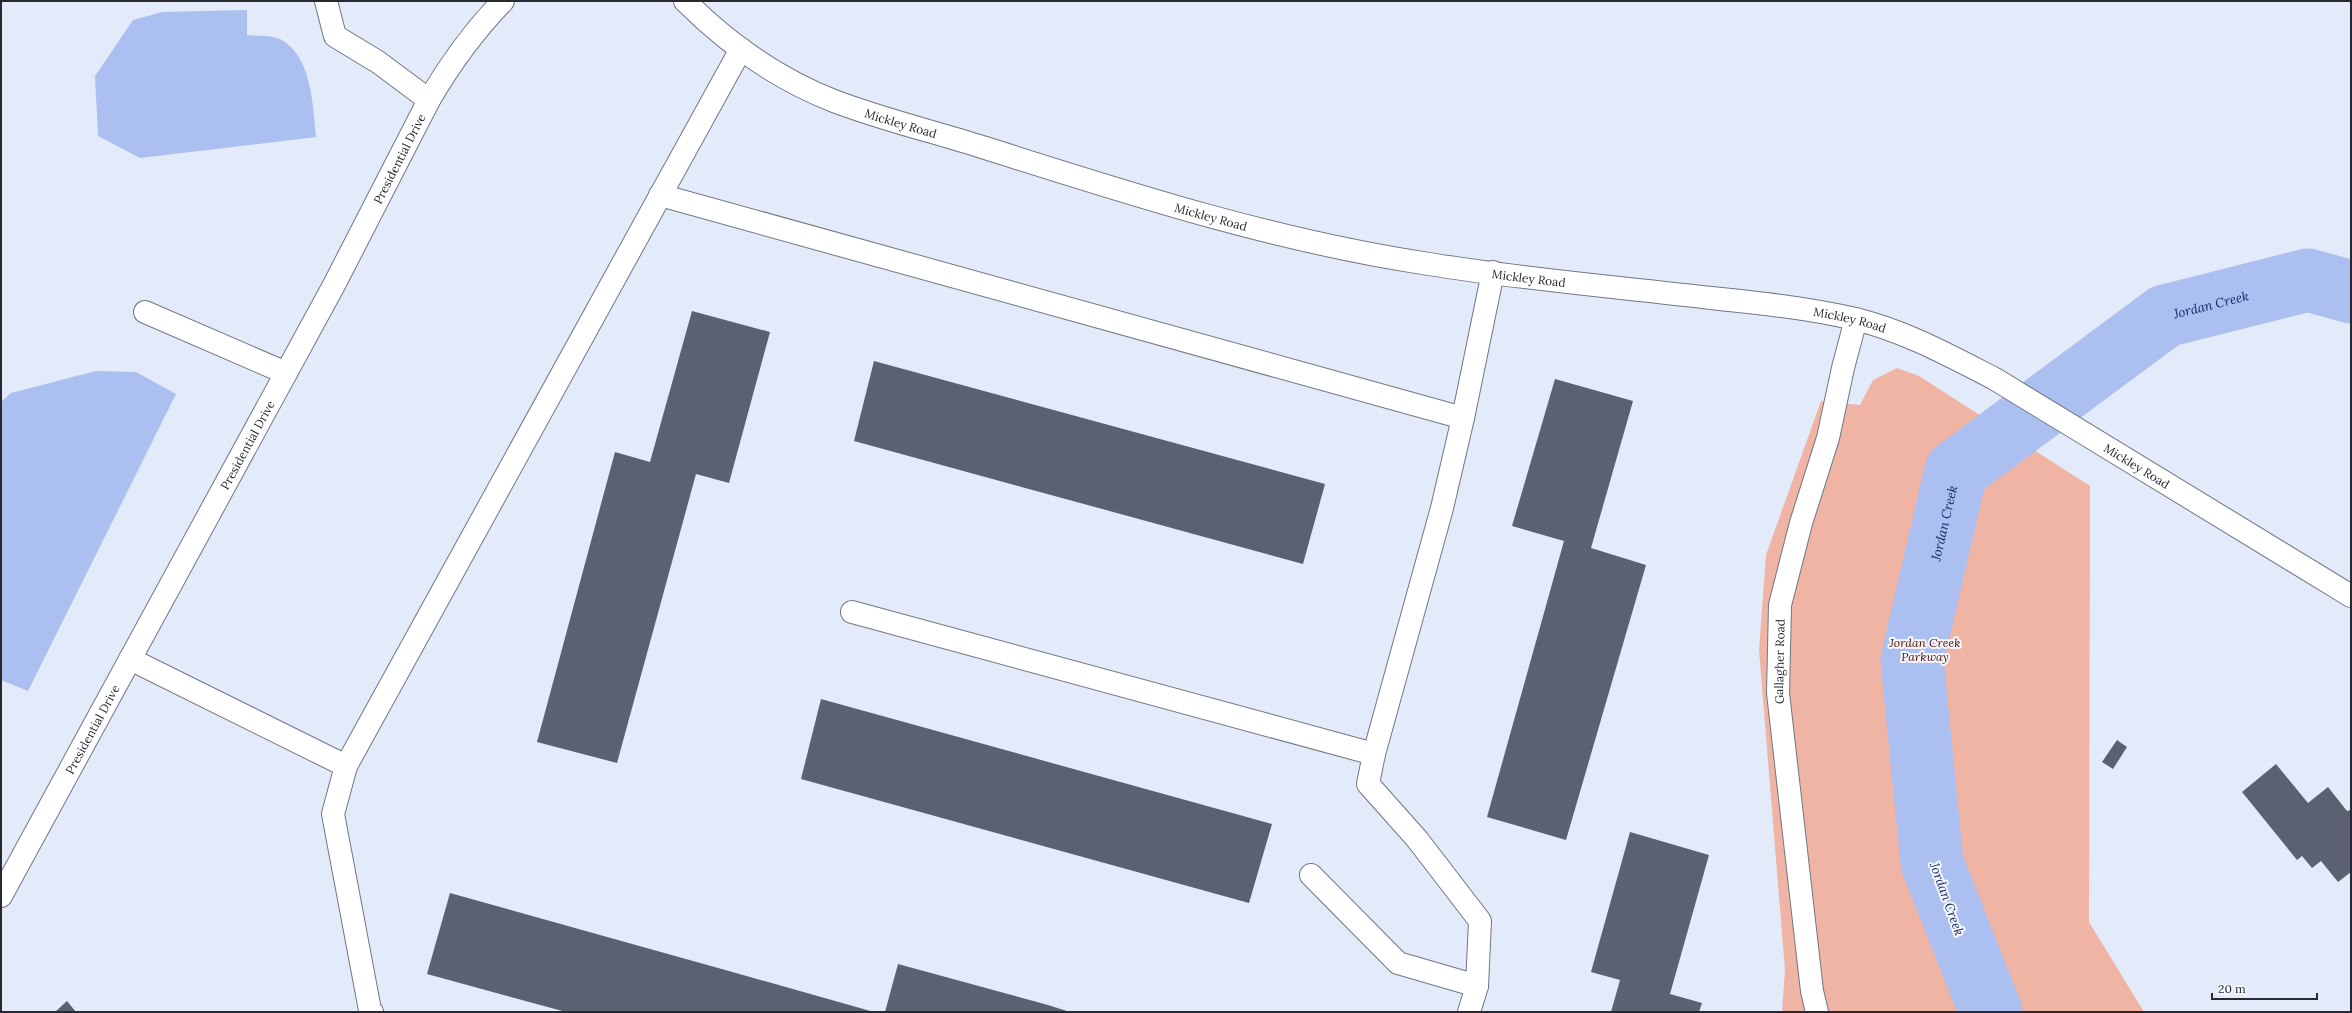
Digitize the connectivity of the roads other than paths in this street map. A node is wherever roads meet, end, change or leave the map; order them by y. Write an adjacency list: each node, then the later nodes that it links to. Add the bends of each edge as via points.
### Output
1 (326, 1): 5 (street, via 335,36 378,62)
2 (503, 1): 5 (street, Presidential Drive, via 479,26 444,74)
3 (685, 1): 4 (street, Mickley Road)
4 (741, 50): 6 (street); 7 (street, Mickley Road, via 779,74 833,100 1146,199 1286,237 1428,264)
5 (429, 100): 10 (street, Presidential Drive)
6 (660, 195): 11 (street); 16 (street)
7 (1493, 272): 9 (street, Mickley Road, via 1787,306); 11 (street)
8 (145, 312): 10 (street)
9 (1856, 319): 12 (street, Mickley Road, via 1935,348 2025,397); 22 (street, Gallagher Road, via 1828,438 1801,523 1780,604 1778,693 1812,991)
10 (286, 373): 14 (street, Presidential Drive)
11 (1463, 418): 15 (street, via 1442,508)
12 (2351, 596)
13 (852, 612): 15 (street)
14 (130, 659): 16 (street); 18 (street, Presidential Drive)
15 (1374, 754): 19 (street, via 1368,784 1417,839 1480,920)
16 (346, 766): 20 (street, via 332,814)
17 (1311, 875): 19 (street, via 1398,963)
18 (1, 896)
19 (1477, 986): 21 (street)
20 (372, 1012)
21 (1468, 1012)
22 (1817, 1012)

